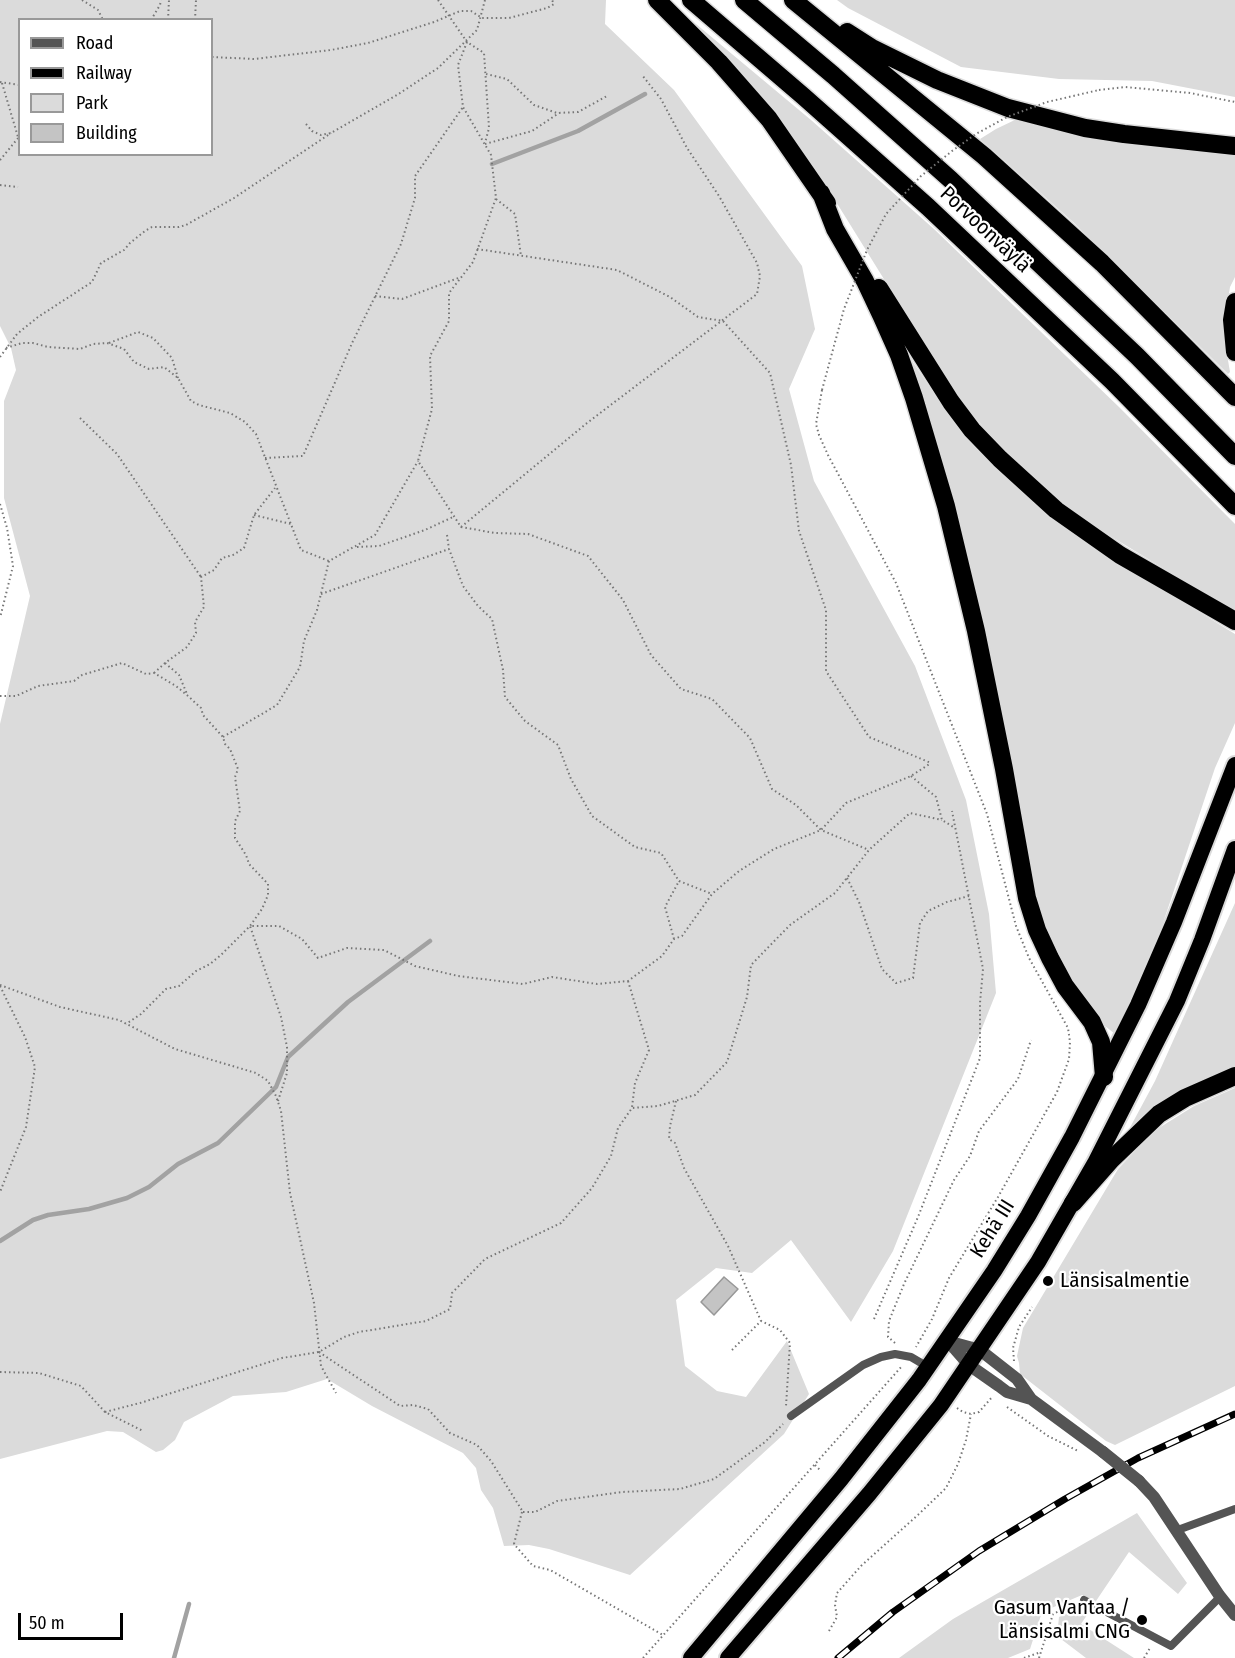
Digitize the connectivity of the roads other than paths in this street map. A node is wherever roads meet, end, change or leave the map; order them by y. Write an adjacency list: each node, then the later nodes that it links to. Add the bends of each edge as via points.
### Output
1 (658, 0): 6 (highway, via 768,119)
2 (691, 0): 11 (highway, Porvoonväylä, via 937,215 1112,381)
3 (744, 0): 10 (highway, Porvoonväylä, via 951,180 1137,356)
4 (793, 0): 5 (highway, via 872,48 937,80 1008,108 1076,126); 9 (highway, via 984,156 1102,263)
5 (1235, 146)
6 (821, 193): 12 (highway, via 972,430 1056,510 1120,555); 16 (highway, via 835,230 882,317 914,398 972,610 1027,898 1050,958 1101,1042)
7 (1235, 302): 8 (highway)
8 (1235, 352)
9 (1235, 397)
10 (1235, 456)
11 (1235, 506)
12 (1229, 617)
13 (1235, 765): 16 (highway, Kehä III, via 1174,922)
14 (1235, 849): 17 (highway, via 1177,1001)
15 (1235, 1076): 17 (highway, via 1159,1114)
16 (1104, 1077): 18 (highway, Kehä III, via 1039,1197)
17 (1073, 1203): 19 (highway)
18 (947, 1341): 19 (street); 20 (street); 21 (highway, Kehä III)
19 (980, 1350): 20 (highway); 22 (street, via 1017,1379)
20 (969, 1365): 22 (street, via 1007,1392); 30 (highway, via 869,1494)
21 (928, 1367): 23 (lane, via 911,1357 895,1354 863,1365); 29 (highway, Kehä III, via 841,1479)
22 (1031, 1399): 25 (street, bridge, via 1139,1481)
23 (788, 1418)
24 (1235, 1509): 25 (lane)
25 (1175, 1531): 26 (street)
26 (1220, 1597): 27 (lane, via 1171,1646); 28 (street)
27 (1084, 1600)
28 (1235, 1615)
29 (691, 1658)
30 (728, 1658)

